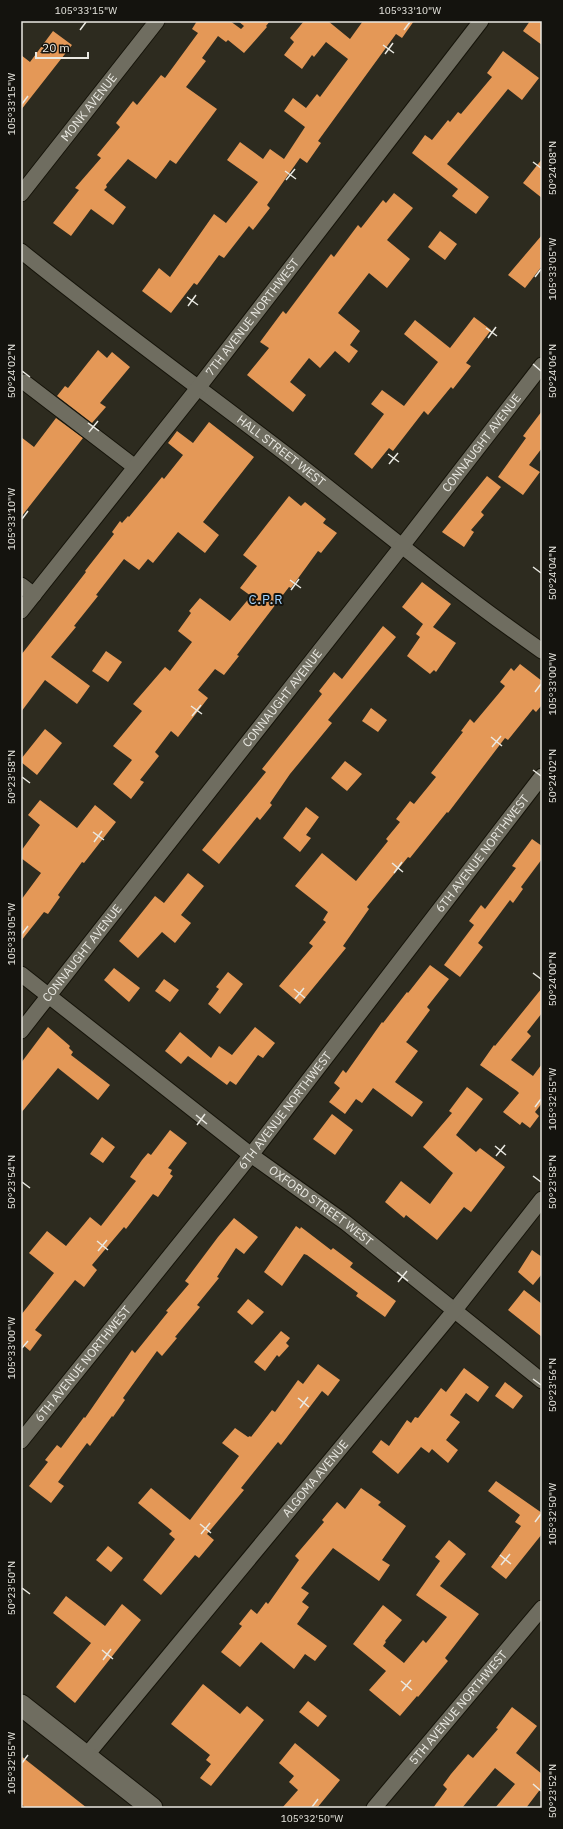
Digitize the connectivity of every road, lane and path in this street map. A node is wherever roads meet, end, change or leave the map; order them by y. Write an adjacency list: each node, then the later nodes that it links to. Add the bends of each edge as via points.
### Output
1 (157, 21): 3 (street, MONK AVENUE)
2 (481, 21): 7 (street, 7TH AVENUE NORTHWEST)
3 (21, 194)
4 (21, 251): 7 (street, HALL STREET WEST, via 86,304)
5 (542, 365): 9 (street, CONNAUGHT AVENUE)
6 (24, 382): 8 (street)
7 (198, 388): 8 (street, 7TH AVENUE NORTHWEST); 9 (street, HALL STREET WEST)
8 (135, 467): 11 (street, 7TH AVENUE NORTHWEST)
9 (402, 546): 13 (street, HALL STREET WEST); 16 (street, CONNAUGHT AVENUE)
10 (21, 585): 11 (street)
11 (34, 595): 12 (street, 7TH AVENUE NORTHWEST)
12 (21, 611)
13 (542, 651)
14 (542, 776): 18 (street, 6TH AVENUE NORTHWEST)
15 (21, 974): 16 (street, OXFORD STREET WEST)
16 (50, 996): 17 (street, CONNAUGHT AVENUE); 18 (street, OXFORD STREET WEST)
17 (21, 1032)
18 (251, 1155): 20 (street, OXFORD STREET WEST, via 346,1223); 22 (street, 6TH AVENUE NORTHWEST)
19 (542, 1199): 20 (street, ALGOMA AVENUE)
20 (454, 1311): 21 (street, OXFORD STREET WEST); 25 (street, ALGOMA AVENUE)
21 (542, 1381)
22 (21, 1440)
23 (542, 1608): 27 (street, 5TH AVENUE NORTHWEST)
24 (21, 1705): 25 (street)
25 (86, 1756): 26 (street)
26 (152, 1808)
27 (374, 1808)

